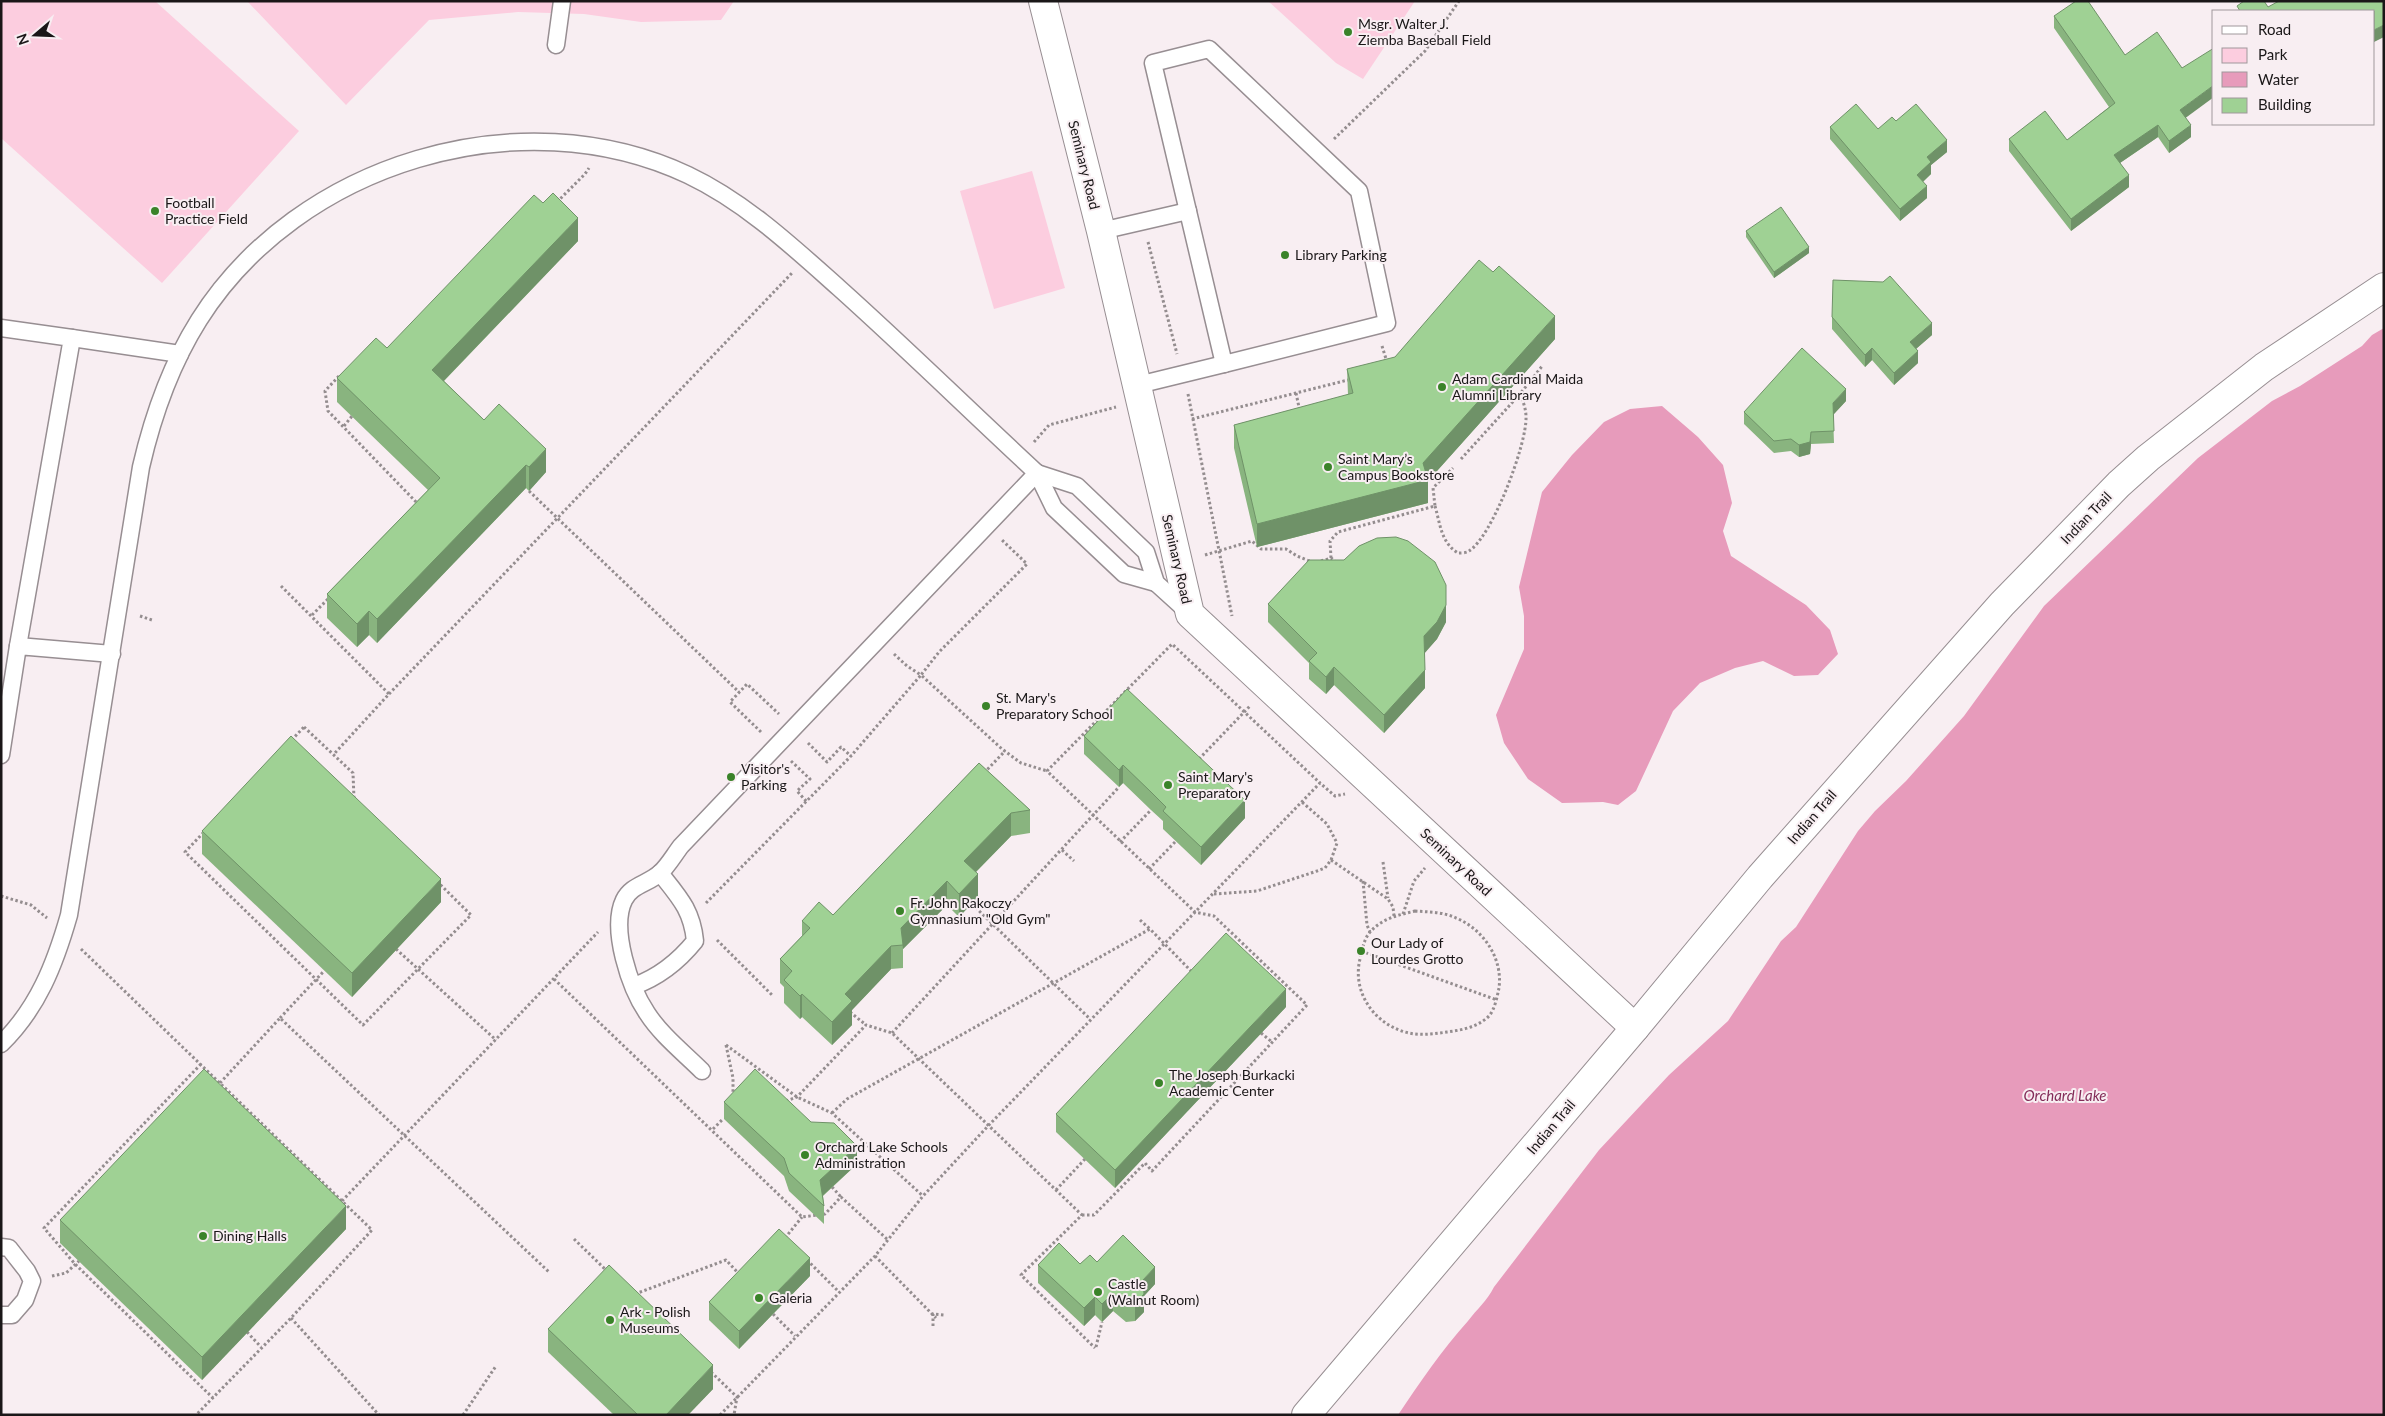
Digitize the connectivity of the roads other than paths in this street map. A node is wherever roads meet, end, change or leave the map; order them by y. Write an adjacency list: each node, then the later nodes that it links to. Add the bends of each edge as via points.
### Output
1 (562, 1): 3 (lane)
2 (1043, 1): 5 (street, Seminary Road)
3 (556, 45)
4 (1188, 211): 5 (lane); 10 (lane); 10 (lane, via 1153,63 1209,49 1358,191 1387,323)
5 (1101, 231): 11 (street, Seminary Road)
6 (2384, 287): 21 (street, Indian Trail, via 2264,367 2170,439 2119,484 2002,604 1883,737 1760,877)
7 (1, 328): 8 (lane)
8 (72, 338): 9 (lane); 15 (lane)
9 (180, 354): 12 (lane, via 200,318 256,252 310,209 347,187 412,160 476,146 521,141 600,148 688,175 757,218 805,257); 16 (lane, via 160,398 140,467)
10 (1224, 364): 11 (lane, via 1181,374)
11 (1139, 393): 14 (street, Seminary Road)
12 (1037, 473): 13 (lane, via 1054,508 1124,574); 13 (lane, via 1077,486 1146,552); 19 (lane, via 681,846)
13 (1156, 583): 14 (lane)
14 (1190, 614): 21 (street, Seminary Road)
15 (18, 646): 16 (lane); 17 (lane)
16 (112, 654): 22 (lane, via 64,933 37,1000)
17 (5, 703): 18 (lane)
18 (1, 755)
19 (660, 873): 20 (lane, via 631,890 623,901 620,923 626,968); 20 (lane, via 693,922 695,942 678,961)
20 (634, 986): 23 (lane, via 646,1013)
21 (1635, 1028): 26 (street, Indian Trail)
22 (1, 1044)
23 (702, 1071)
24 (1, 1247): 25 (lane, via 9,1248 32,1281 24,1300 12,1315)
25 (1, 1315)
26 (1306, 1415)

